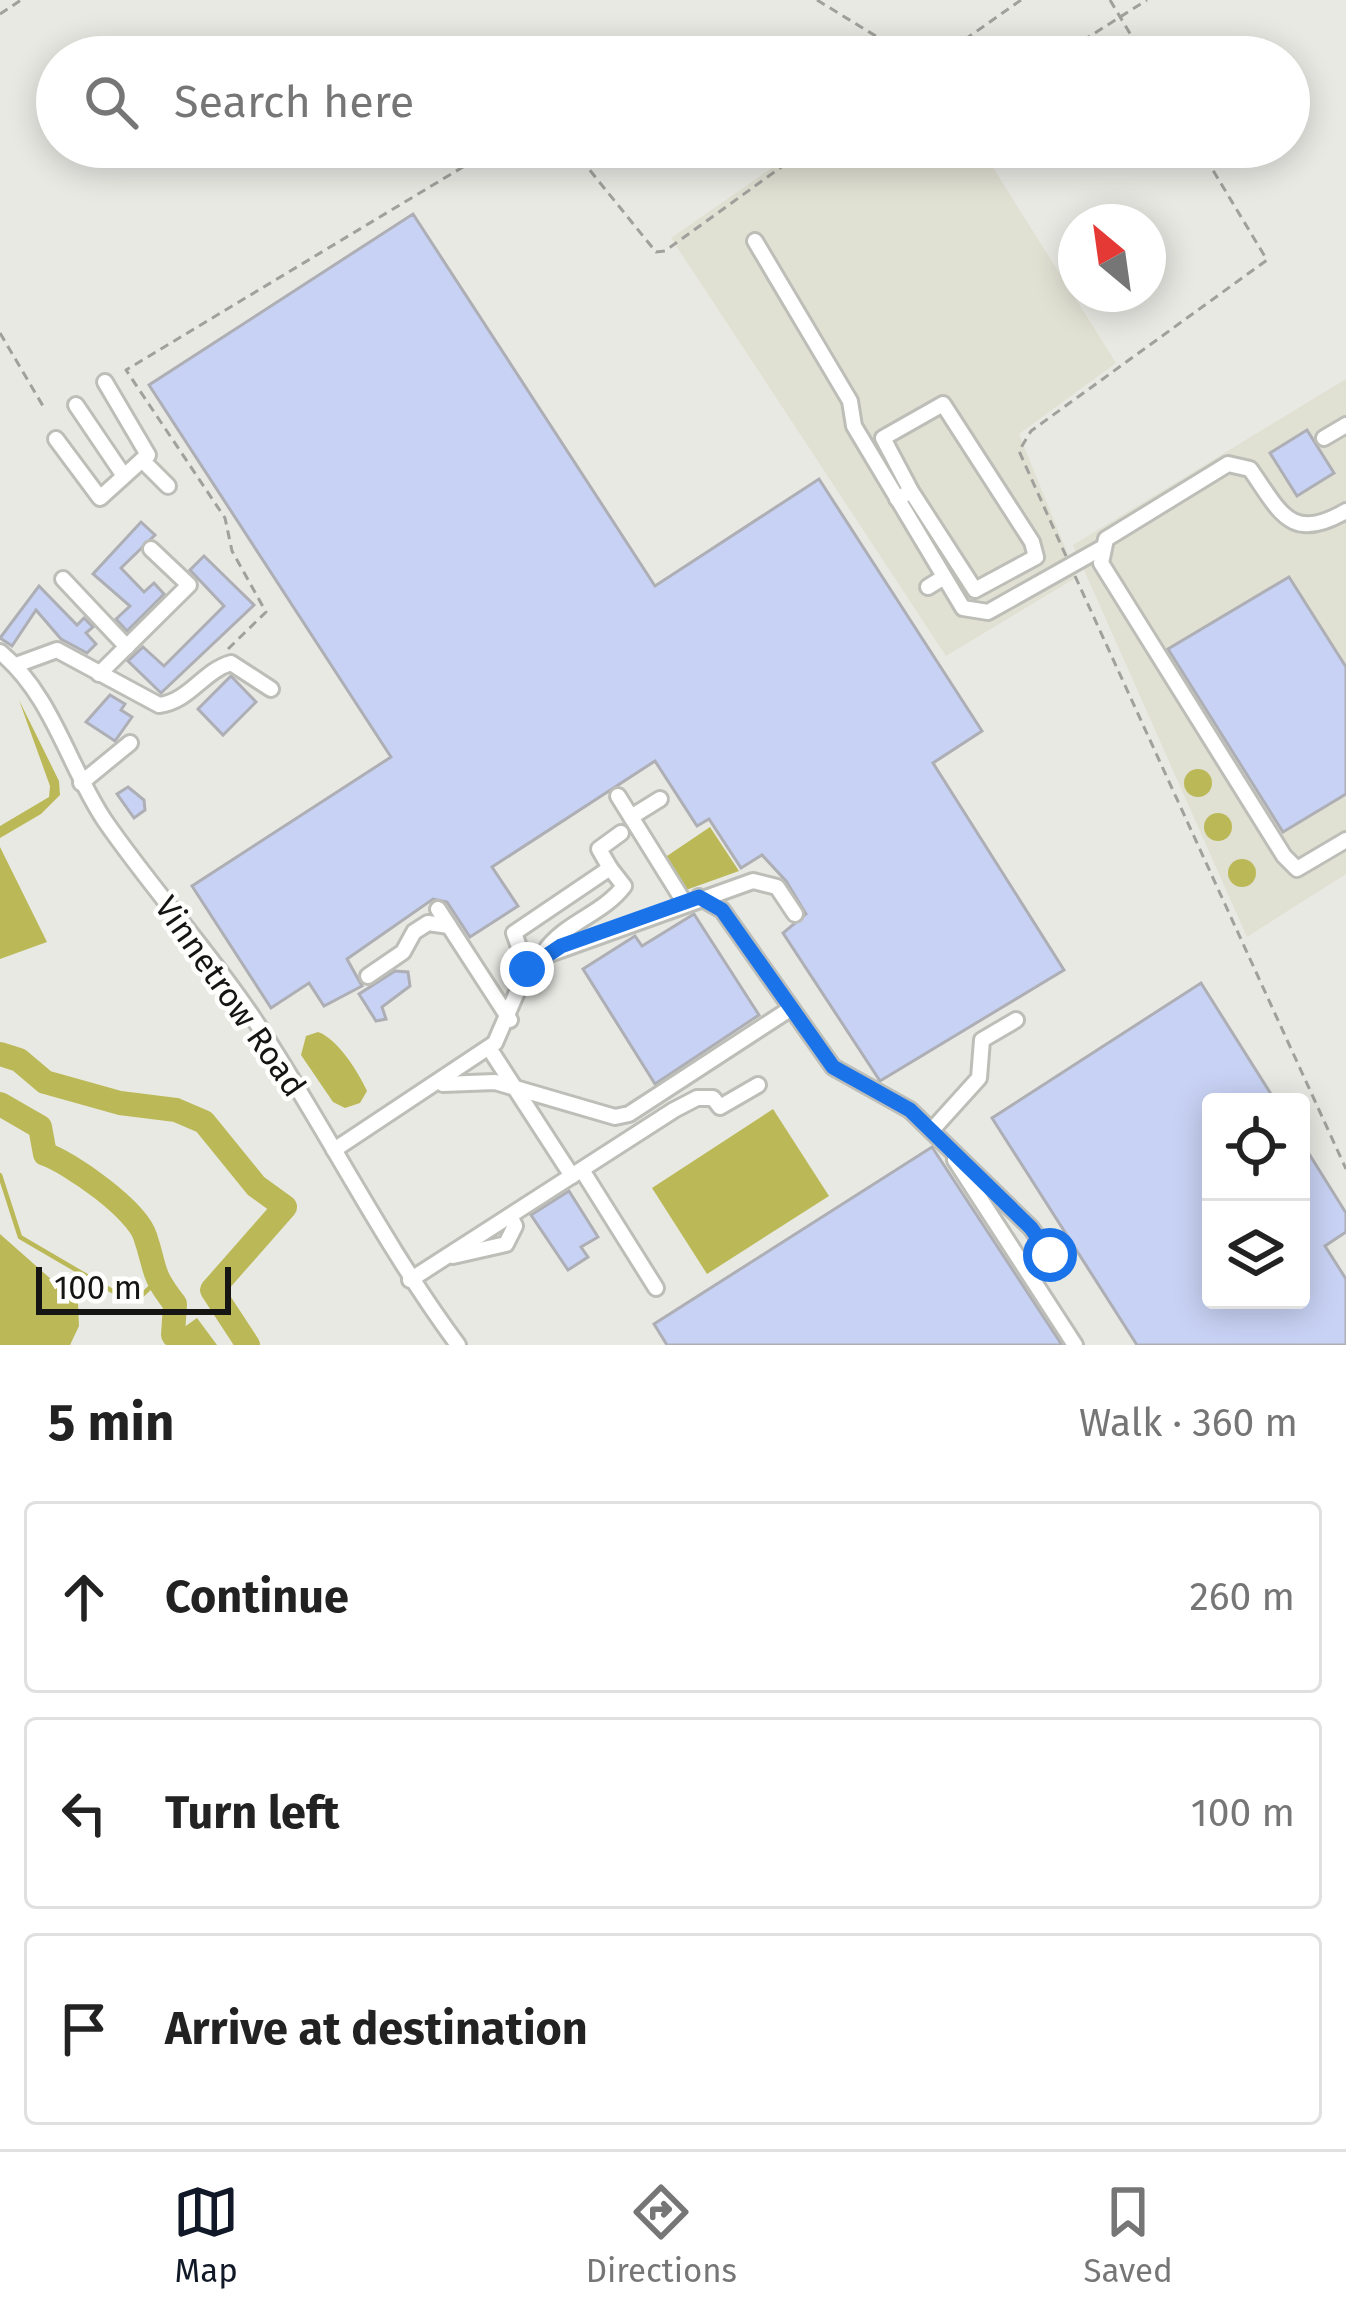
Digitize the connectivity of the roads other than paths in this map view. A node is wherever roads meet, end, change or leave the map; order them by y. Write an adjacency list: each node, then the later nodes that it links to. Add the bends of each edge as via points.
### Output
1 (755, 241): 10 (street, via 850,401 854,426)
2 (105, 382): 7 (street, via 148,455)
3 (76, 405): 8 (street)
4 (1346, 425): 5 (street)
5 (1324, 438)
6 (56, 440): 8 (street, via 100,498)
7 (142, 460): 8 (street); 9 (street)
8 (124, 476)
9 (168, 486)
10 (904, 495): 12 (street); 12 (street, via 884,438 943,404 1037,554 978,591); 15 (street)
11 (1346, 511): 14 (street, via 1323,524 1297,524 1250,469 1228,464)
12 (944, 544): 15 (street)
13 (152, 549): 19 (street, via 189,585)
14 (1100, 549): 16 (street, via 982,614 963,608); 30 (street, via 1101,563 1284,856 1298,869)
15 (929, 554): 16 (street)
16 (944, 578): 18 (street)
17 (63, 579): 19 (street)
18 (928, 587)
19 (127, 646): 22 (street)
20 (0, 652): 21 (street, Vinnetrow Road)
21 (16, 665): 22 (street, via 57,650); 25 (street, Vinnetrow Road, via 47,708)
22 (99, 674): 23 (street, via 159,704 180,699 231,663)
23 (271, 688)
24 (130, 743): 25 (street)
25 (81, 783): 47 (street, Vinnetrow Road, via 252,1016)
26 (618, 796): 28 (street)
27 (660, 799): 28 (street)
28 (631, 817): 32 (street)
29 (621, 833): 31 (street, via 599,849)
30 (1346, 840)
31 (610, 868): 36 (street, via 624,886 612,903 553,940); 37 (street, via 514,933)
32 (692, 900): 34 (street, via 767,880); 36 (street); 39 (street, via 722,910)
33 (438, 909): 35 (street)
34 (795, 914)
35 (449, 926): 38 (street, via 428,923); 40 (street)
36 (541, 957): 37 (street)
37 (527, 969): 40 (street)
38 (368, 976)
39 (790, 1009): 45 (street, via 629,1114 615,1117); 46 (street, via 833,1067)
40 (509, 1020): 42 (street)
41 (1016, 1020): 46 (street, via 982,1040 979,1078)
42 (489, 1048): 44 (street); 45 (street)
43 (758, 1085): 48 (street, via 720,1107 697,1098)
44 (435, 1086): 45 (street, via 463,1080); 47 (street)
45 (512, 1087): 48 (street)
46 (935, 1133): 49 (street); 49 (street, via 1050,1255)
47 (334, 1150): 50 (street, Vinnetrow Road)
48 (577, 1173): 50 (street, via 510,1216 515,1226 506,1244 448,1257); 51 (street)
49 (1027, 1269): 53 (street)
50 (410, 1280): 52 (street, Vinnetrow Road)
51 (656, 1288)
52 (458, 1345)
53 (1075, 1345)

